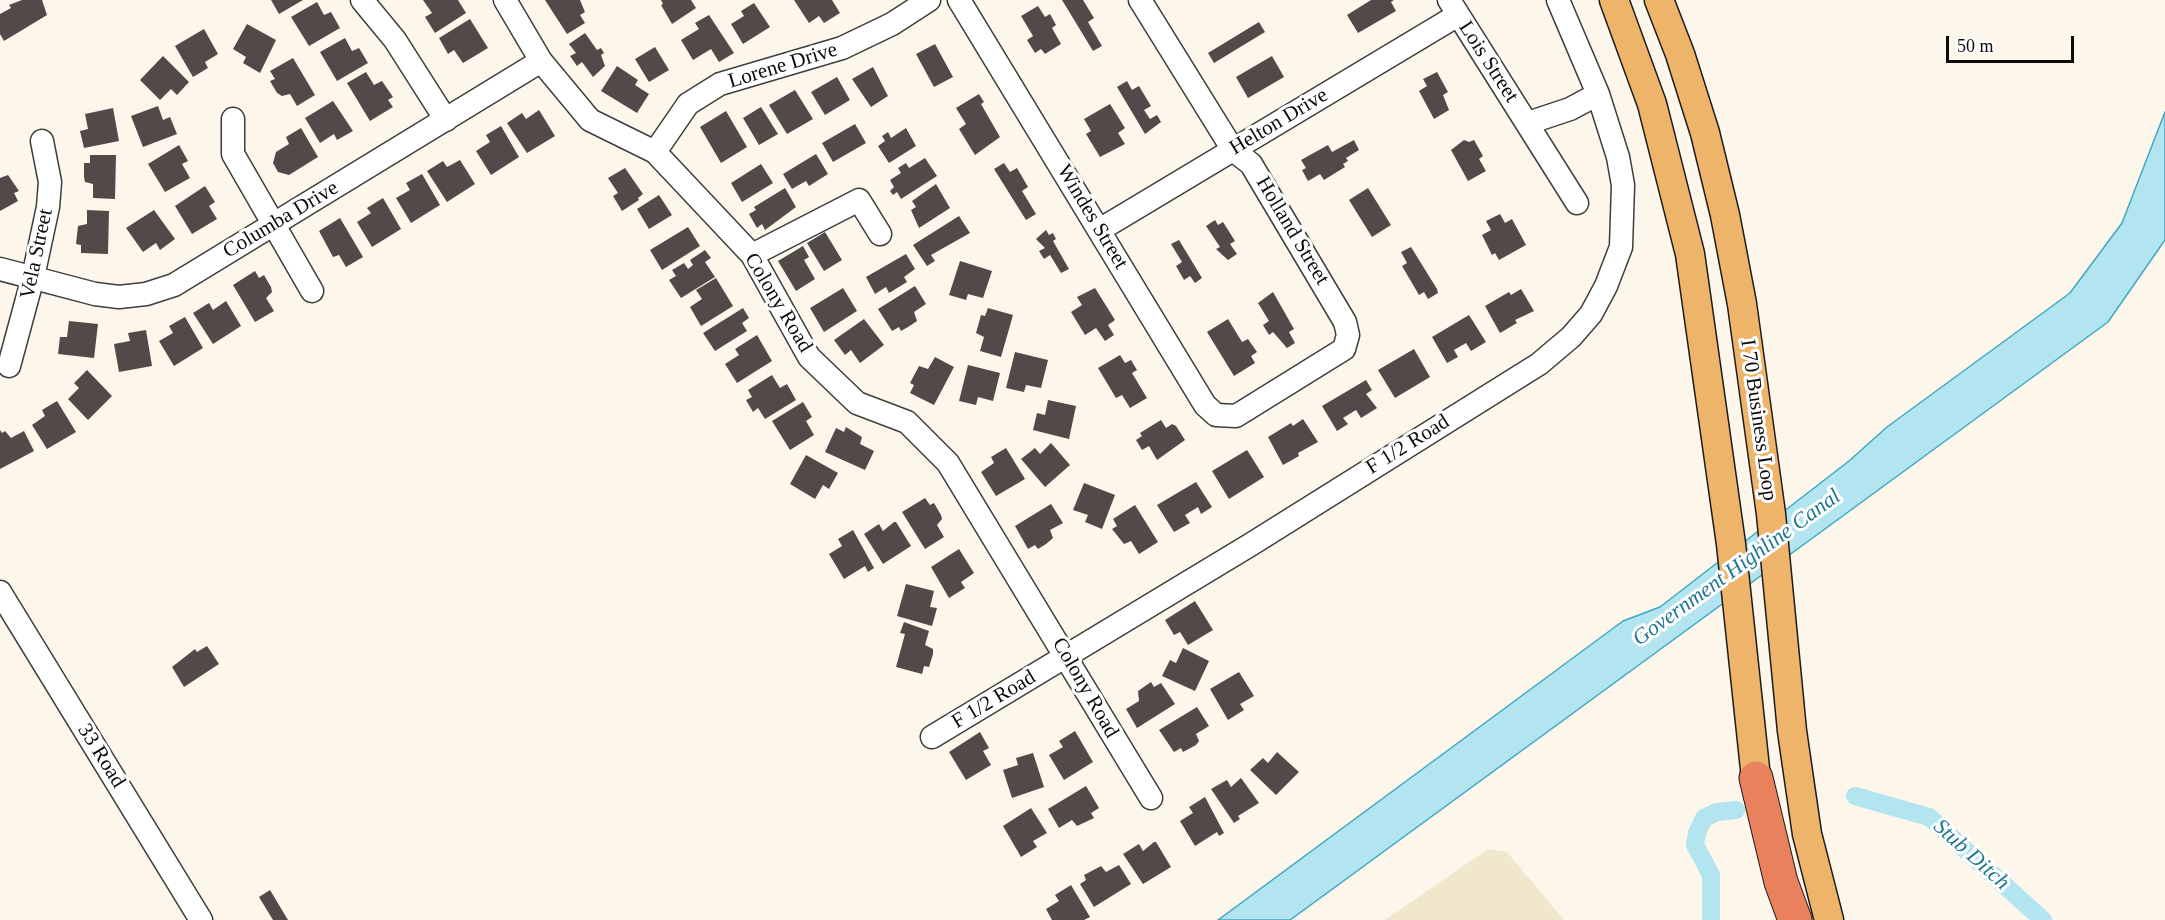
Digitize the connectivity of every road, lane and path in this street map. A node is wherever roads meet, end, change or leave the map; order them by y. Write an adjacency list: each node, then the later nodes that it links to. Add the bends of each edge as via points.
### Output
1 (362, 0): 13 (street, via 395,40)
2 (505, 0): 10 (street, Colony Road)
3 (929, 0): 17 (street, Lorene Drive, via 892,24 842,48 720,84 688,104)
4 (959, 0): 20 (street, Windes Street)
5 (1140, 0): 16 (street, Holland Street)
6 (1558, 0): 11 (street, F 1/2 Road)
7 (1614, 0): 31 (main road, I 70 Business Loop, via 1652,104 1690,254 1731,544)
8 (1659, 0): 36 (main road, I 70 Business Loop, via 1694,99 1725,215 1742,304 1771,514 1792,731 1807,834)
9 (1454, 8): 14 (street, Lois Street); 16 (street, Helton Drive)
10 (540, 61): 13 (street, Columba Drive); 17 (street, Colony Road, via 590,120)
11 (1598, 94): 14 (street, Lois Street, via 1570,109); 29 (street, F 1/2 Road, via 1623,185 1621,247 1591,315 1571,337 1539,364)
12 (233, 119): 19 (street, via 233,154)
13 (446, 120): 19 (street, Columba Drive)
14 (1528, 123): 18 (street, Lois Street)
15 (42, 141): 24 (street, Vela Street, via 50,182)
16 (1233, 150): 20 (street, Helton Drive); 27 (street, Holland Street, via 1251,164 1346,322 1348,335 1344,349)
17 (655, 152): 22 (street, Colony Road)
18 (1577, 203)
19 (272, 225): 24 (street, Columba Drive, via 174,285 146,294 107,296); 25 (street)
20 (1101, 230): 27 (street, Windes Street, via 1205,405 1216,415)
21 (880, 234): 22 (street, via 859,200)
22 (752, 255): 29 (street, Colony Road, via 809,357 857,403 907,422 948,462)
23 (0, 268): 24 (street, Columba Drive)
24 (33, 277): 26 (street, Vela Street)
25 (312, 291)
26 (9, 366)
27 (1236, 416)
28 (0, 592): 33 (street, 33 Road)
29 (1066, 656): 30 (street, F 1/2 Road); 32 (street, Colony Road)
30 (932, 737)
31 (1756, 778): 34 (highway); 35 (highway, via 1781,882)
32 (1151, 798)
33 (201, 920)
34 (1770, 920)
35 (1795, 920)
36 (1829, 920)

